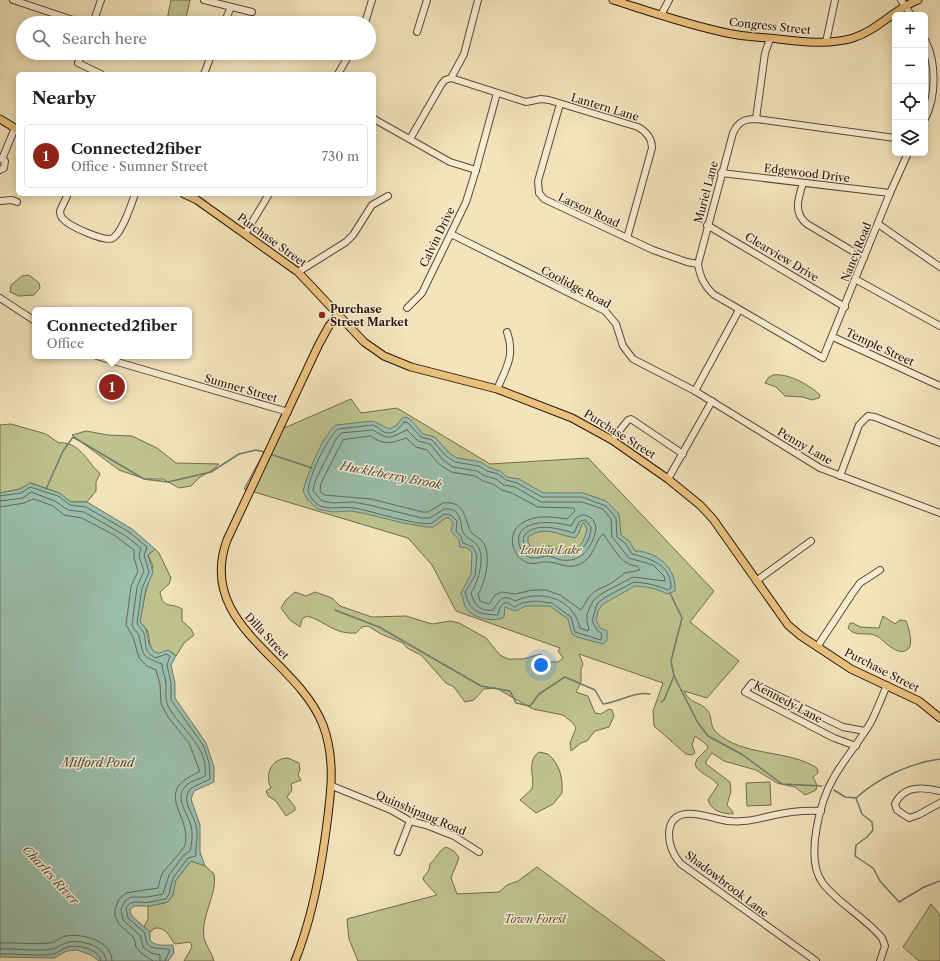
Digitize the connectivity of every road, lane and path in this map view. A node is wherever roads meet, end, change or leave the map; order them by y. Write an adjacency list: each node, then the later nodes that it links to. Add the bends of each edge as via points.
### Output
1 (13, 0): 16 (street)
2 (101, 0): 17 (street)
3 (204, 0): 12 (street)
4 (372, 0): 19 (street)
5 (427, 0): 20 (street)
6 (478, 0): 30 (street, via 464,54)
7 (613, 0): 15 (main road, Congress Street)
8 (670, 0): 15 (street)
9 (835, 0): 22 (street)
10 (918, 0): 11 (main road, Congress Street)
11 (903, 3): 14 (street); 22 (main road, Congress Street, via 867,33 852,39)
12 (231, 7): 13 (street); 18 (street)
13 (252, 12)
14 (909, 12)
15 (661, 15): 21 (main road, Congress Street, via 729,33)
16 (61, 16)
17 (95, 16)
18 (227, 16)
19 (367, 16)
20 (417, 32)
21 (770, 38): 22 (main road, Congress Street); 35 (street, via 765,53)
22 (826, 42)
23 (928, 48): 33 (street, via 932,60 933,97)
24 (79, 60): 27 (street, via 78,63)
25 (210, 60): 28 (street)
26 (346, 60): 29 (street)
27 (97, 72)
28 (205, 72)
29 (339, 72)
30 (450, 78): 31 (street, Lantern Lane); 39 (street, via 441,85)
31 (497, 94): 32 (street, Lantern Lane, via 526,102 541,99); 43 (street, Calvin Drive)
32 (560, 104): 58 (street, Larson Road, via 538,181 539,193 553,205); 58 (street, Lantern Lane, via 638,127 650,138 651,151)
33 (928, 111)
34 (0, 119): 37 (main road)
35 (756, 119): 38 (street, Muriel Lane); 44 (street, Muriel Lane, via 746,119 736,125)
36 (376, 120): 39 (street)
37 (16, 129): 41 (street)
38 (892, 138)
39 (410, 139): 43 (street, via 450,162)
40 (907, 156): 46 (street, Nancy Road)
41 (1, 158): 42 (street, via 6,165)
42 (0, 170)
43 (476, 170): 57 (street, Calvin Drive)
44 (721, 173): 45 (street, Edgewood Drive); 55 (street, Muriel Lane)
45 (803, 183): 46 (street, Edgewood Drive); 59 (street, via 797,208 801,218)
46 (890, 193): 54 (street, Nancy Road)
47 (67, 196): 48 (street, via 60,212 62,218 69,224 108,240 118,232)
48 (134, 196)
49 (188, 196): 56 (main road, Purchase Street)
50 (268, 196): 56 (street)
51 (388, 196): 62 (street, via 372,205 346,242)
52 (0, 201): 53 (street)
53 (17, 202)
54 (878, 224): 59 (street, Nancy Road); 61 (street)
55 (707, 225): 60 (street, Muriel Lane); 65 (street, Clearview Drive)
56 (245, 234): 62 (main road, Purchase Street)
57 (451, 234): 66 (street, Calvin Drive, via 422,293); 77 (street, Coolidge Road, via 604,311 616,324 623,346 631,357)
58 (627, 238): 60 (street, Larson Road)
59 (864, 258): 63 (street, Nancy Road)
60 (698, 264): 67 (street, Muriel Lane, via 705,286)
61 (940, 268)
62 (298, 272): 68 (main road, Purchase Street)
63 (855, 279): 65 (street, Nancy Road); 70 (street)
64 (0, 298): 69 (street)
65 (845, 307): 72 (street, Nancy Road)
66 (407, 308)
67 (739, 310): 73 (street, Muriel Lane); 77 (street)
68 (339, 314): 76 (main road, Purchase Street, via 364,342 384,356 411,367); 79 (main road, Dilla Street, via 329,326)
69 (32, 319)
70 (940, 326)
71 (507, 332): 76 (street, via 511,352)
72 (833, 336): 73 (street, Nancy Road); 75 (street, Temple Street)
73 (823, 358)
74 (107, 359): 79 (street, Sumner Street)
75 (940, 386)
76 (497, 389): 80 (main road, Purchase Street, via 572,418)
77 (695, 391): 78 (street, Coolidge Road)
78 (712, 401): 82 (street); 83 (street, Penny Lane, via 820,468)
79 (288, 412): 94 (main road, Dilla Street, via 224,548 221,573 224,594 233,614 294,681 316,710 328,743)
80 (612, 440): 82 (street, via 631,419); 84 (main road, Purchase Street)
81 (940, 443): 83 (street, via 868,416 860,423)
82 (683, 454): 84 (street)
83 (840, 476): 85 (street, Penny Lane)
84 (668, 479): 88 (main road, Purchase Street, via 700,505 713,520)
85 (940, 513)
86 (811, 541): 88 (street)
87 (880, 570): 89 (street, via 860,583)
88 (756, 581): 89 (main road, Purchase Street, via 788,625)
89 (817, 647): 90 (main road, Purchase Street, via 851,670)
90 (887, 686): 91 (main road, Purchase Street, via 919,701); 92 (street)
91 (940, 718)
92 (865, 731): 93 (street); 93 (street, Kennedy Lane, via 843,727 752,682 745,692 834,738)
93 (856, 746): 97 (street, via 830,784)
94 (332, 786): 98 (street, Quinshipaug Road, via 391,810); 101 (main road, Dilla Street, via 315,900)
95 (940, 791): 96 (street, via 912,789 901,795 895,804 897,810 909,818)
96 (940, 803)
97 (821, 811): 102 (street, Shadowbrook Lane, via 798,811 742,821 721,820 688,813 676,819 669,830 672,850 681,864); 103 (street, via 816,836 815,869 826,887 882,938 885,946)
98 (410, 821): 99 (street); 100 (street, Quinshipaug Road, via 454,836)
99 (398, 852)
100 (479, 852)
101 (295, 961)
102 (816, 961)
103 (880, 961)

